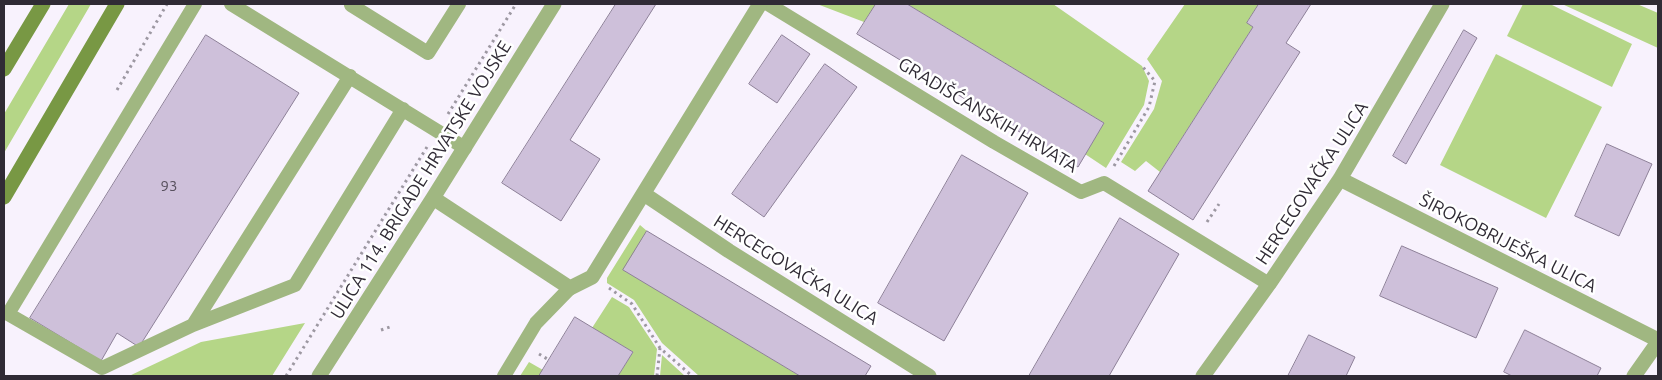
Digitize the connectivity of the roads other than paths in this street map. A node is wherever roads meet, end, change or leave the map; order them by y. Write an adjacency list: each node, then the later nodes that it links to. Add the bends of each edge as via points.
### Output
1 (43, 4): 11 (main road)
2 (117, 4): 17 (main road)
3 (195, 4): 21 (lane, via 8,314 102,368)
4 (230, 4): 12 (lane)
5 (459, 4): 10 (lane, via 428,52)
6 (554, 4): 14 (street, ULICA 114. BRIGADE HRVATSKE VOJSKE)
7 (760, 4): 16 (street)
8 (768, 4): 19 (lane, GRADIŠĆANSKIH HRVATA, via 1081,192 1104,184)
9 (1442, 4): 15 (street, HERCEGOVAČKA ULICA)
10 (351, 5)
11 (4, 68)
12 (350, 76): 13 (lane); 21 (lane)
13 (404, 109): 14 (lane); 21 (lane, via 295,284)
14 (465, 148): 18 (street, ULICA 114. BRIGADE HRVATSKE VOJSKE)
15 (1340, 179): 19 (street, HERCEGOVAČKA ULICA); 22 (street, ŠIROKOBRIJEŠKA ULICA)
16 (644, 194): 20 (street, via 592,277); 25 (street, HERCEGOVAČKA ULICA)
17 (4, 197)
18 (433, 198): 20 (street); 23 (street, ULICA 114. BRIGADE HRVATSKE VOJSKE)
19 (1270, 284): 26 (street, HERCEGOVAČKA ULICA)
20 (570, 288): 24 (lane, via 536,324)
21 (193, 325)
22 (1658, 341): 27 (street)
23 (319, 376)
24 (504, 376)
25 (929, 376)
26 (1203, 376)
27 (1634, 376)

